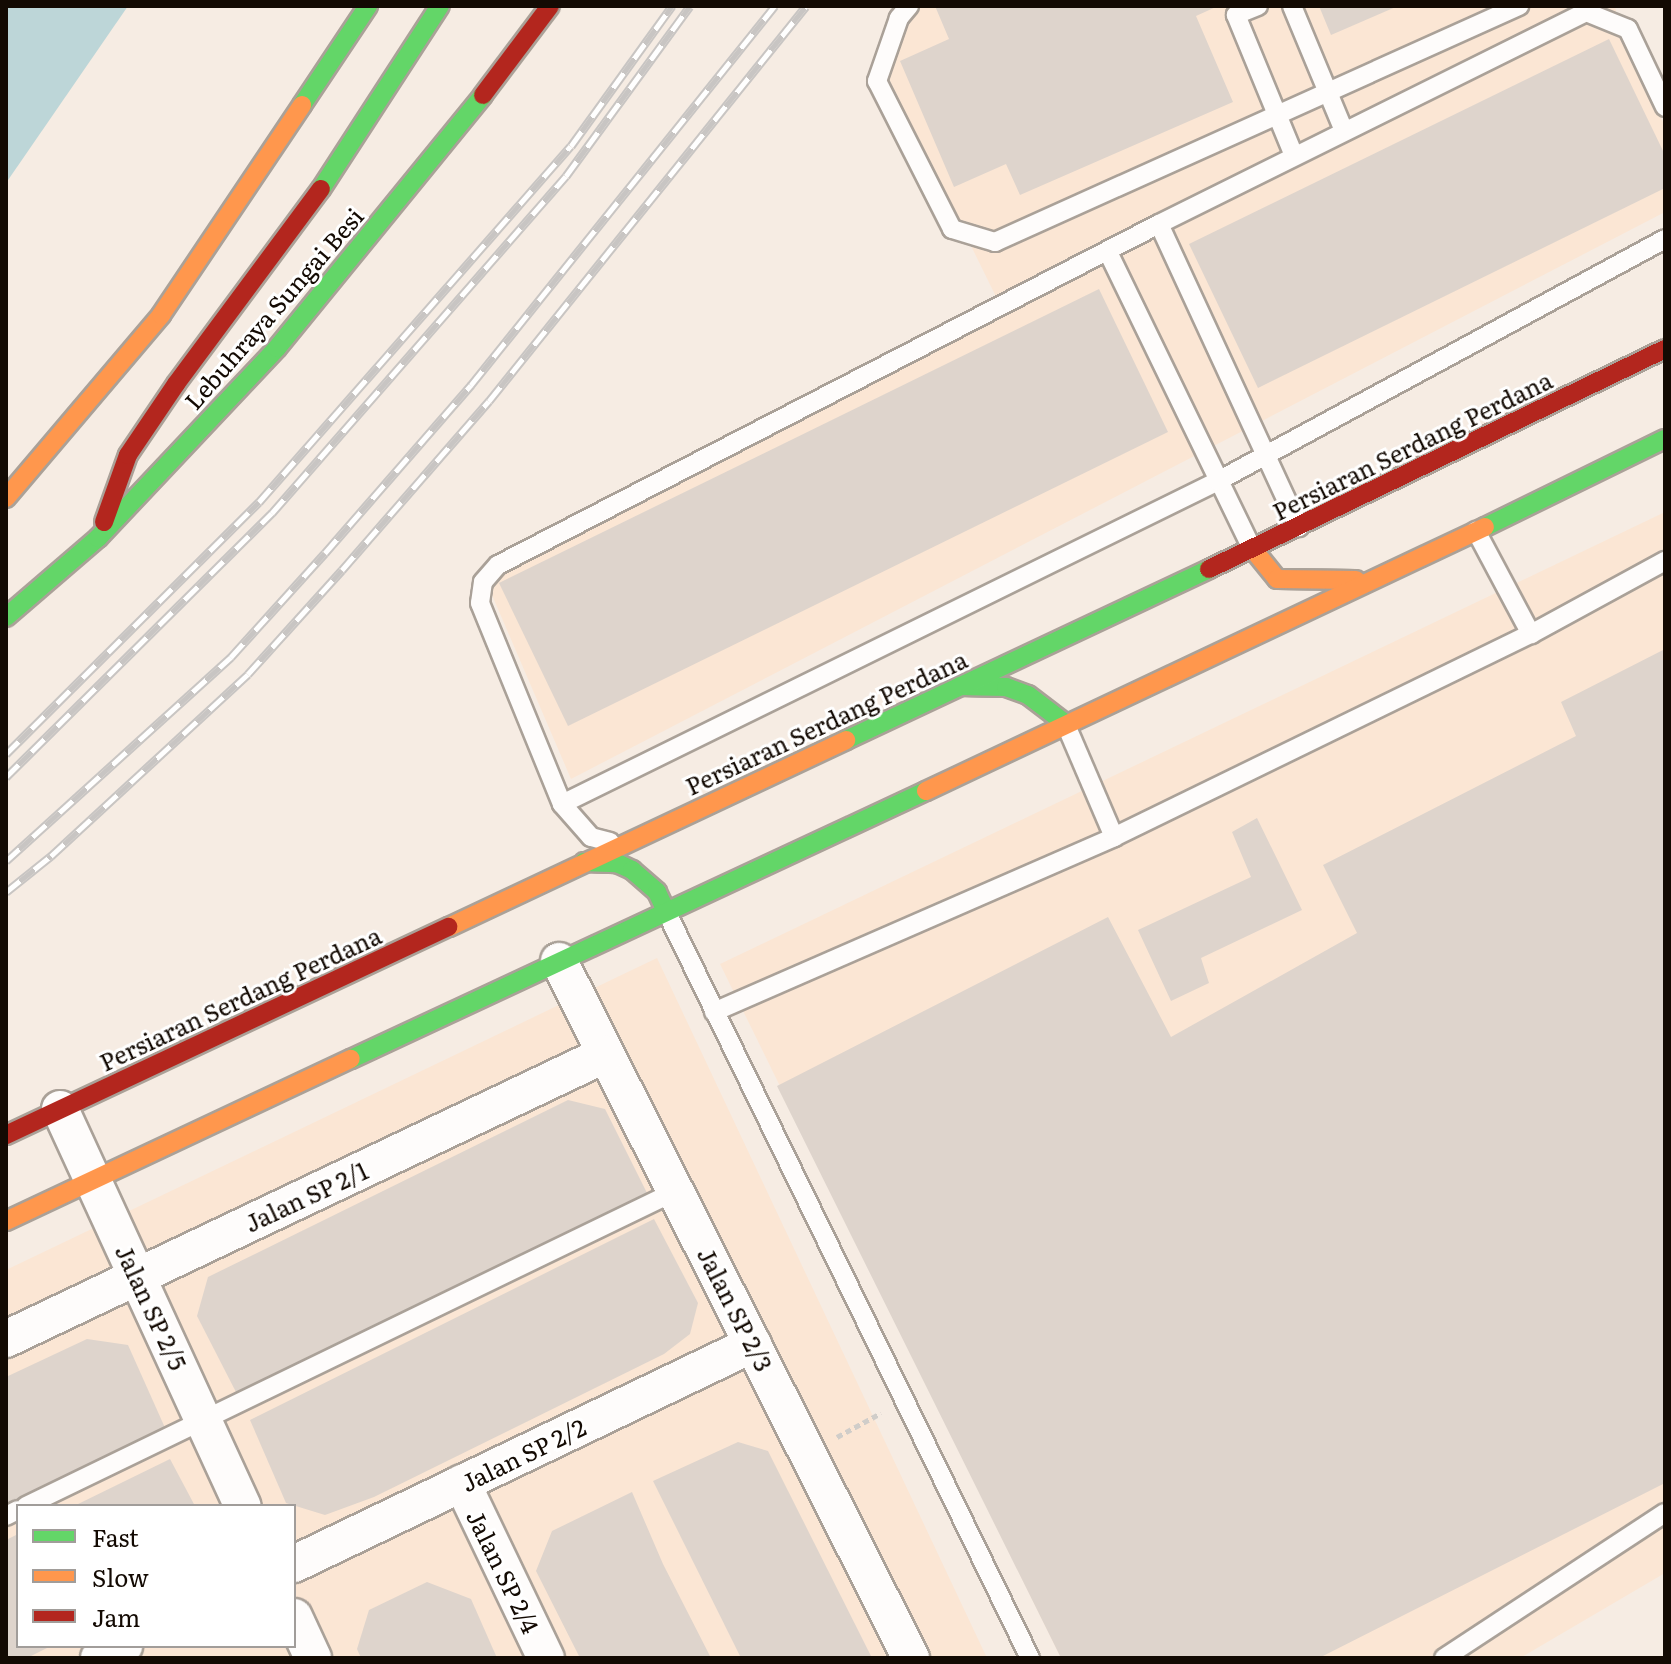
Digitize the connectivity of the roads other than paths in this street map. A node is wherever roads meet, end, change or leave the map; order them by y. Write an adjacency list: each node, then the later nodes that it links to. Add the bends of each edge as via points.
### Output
1 (368, 6): 9 (main road)
2 (440, 6): 25 (main road, via 324,185 128,455)
3 (550, 6): 25 (main road, Lebuhraya Sungai Besi, via 449,140 277,348)
4 (909, 6): 12 (lane, via 899,18 877,81 952,229 980,238 995,242)
5 (1258, 6): 12 (lane, via 1236,15)
6 (1292, 6): 10 (lane)
7 (1519, 6): 10 (lane)
8 (339, 21): 9 (main road)
9 (339, 49): 22 (main road, via 161,315)
10 (1327, 92): 12 (lane); 13 (lane)
11 (1665, 107): 13 (lane, via 1628,29 1586,12)
12 (1275, 113): 14 (lane)
13 (1344, 131): 14 (lane)
14 (1294, 156): 15 (lane)
15 (1159, 224): 17 (lane); 20 (lane)
16 (1665, 239): 20 (lane)
17 (1108, 252): 21 (lane); 35 (lane, via 498,565 483,582 480,603)
18 (1665, 349): 24 (main road, Persiaran Serdang Perdana)
19 (1665, 439): 23 (main road)
20 (1265, 456): 21 (lane); 24 (lane)
21 (1218, 481): 26 (lane); 35 (lane)
22 (6, 498)
23 (1476, 531): 29 (main road); 32 (lane)
24 (1300, 534): 26 (main road, Persiaran Serdang Perdana)
25 (98, 538): 30 (main road, Lebuhraya Sungai Besi)
26 (1252, 548): 28 (main road, via 1277,579); 33 (main road, Persiaran Serdang Perdana)
27 (1665, 561): 32 (lane)
28 (1302, 574): 29 (main road); 31 (main road)
29 (1379, 579): 31 (main road)
30 (6, 617)
31 (1267, 630): 34 (main road)
32 (1531, 634): 37 (lane)
33 (958, 686): 34 (main road, via 1006,687 1028,695); 36 (main road, Persiaran Serdang Perdana)
34 (1066, 724): 37 (lane); 39 (main road)
35 (562, 804): 36 (lane, via 591,837 608,842)
36 (640, 836): 38 (main road, Persiaran Serdang Perdana)
37 (1114, 837): 41 (lane)
38 (584, 862): 39 (main road, via 617,863 632,870 657,892); 43 (main road, Persiaran Serdang Perdana)
39 (666, 911): 40 (main road); 41 (lane)
40 (559, 961): 42 (street, Jalan SP 2/3); 45 (main road)
41 (714, 1012): 63 (lane)
42 (606, 1054): 46 (street, Jalan SP 2/3); 48 (street, Jalan SP 2/1)
43 (60, 1109): 44 (main road, Persiaran Serdang Perdana); 45 (street, Jalan SP 2/5)
44 (6, 1135)
45 (92, 1179): 47 (main road); 48 (street, Jalan SP 2/5)
46 (676, 1191): 50 (street, Jalan SP 2/3); 51 (lane)
47 (6, 1221)
48 (137, 1276): 49 (street, Jalan SP 2/1); 51 (street, Jalan SP 2/5)
49 (6, 1339)
50 (753, 1344): 52 (street, Jalan SP 2/2); 62 (street, Jalan SP 2/3)
51 (204, 1420): 53 (lane); 54 (street, Jalan SP 2/5)
52 (462, 1483): 56 (street, Jalan SP 2/2); 61 (street, Jalan SP 2/4)
53 (30, 1504)
54 (242, 1504)
55 (1665, 1513): 64 (lane)
56 (296, 1563)
57 (296, 1621): 60 (street)
58 (120, 1648): 59 (street)
59 (99, 1658)
60 (313, 1658)
61 (546, 1658)
62 (911, 1658)
63 (1030, 1658)
64 (1444, 1658)

